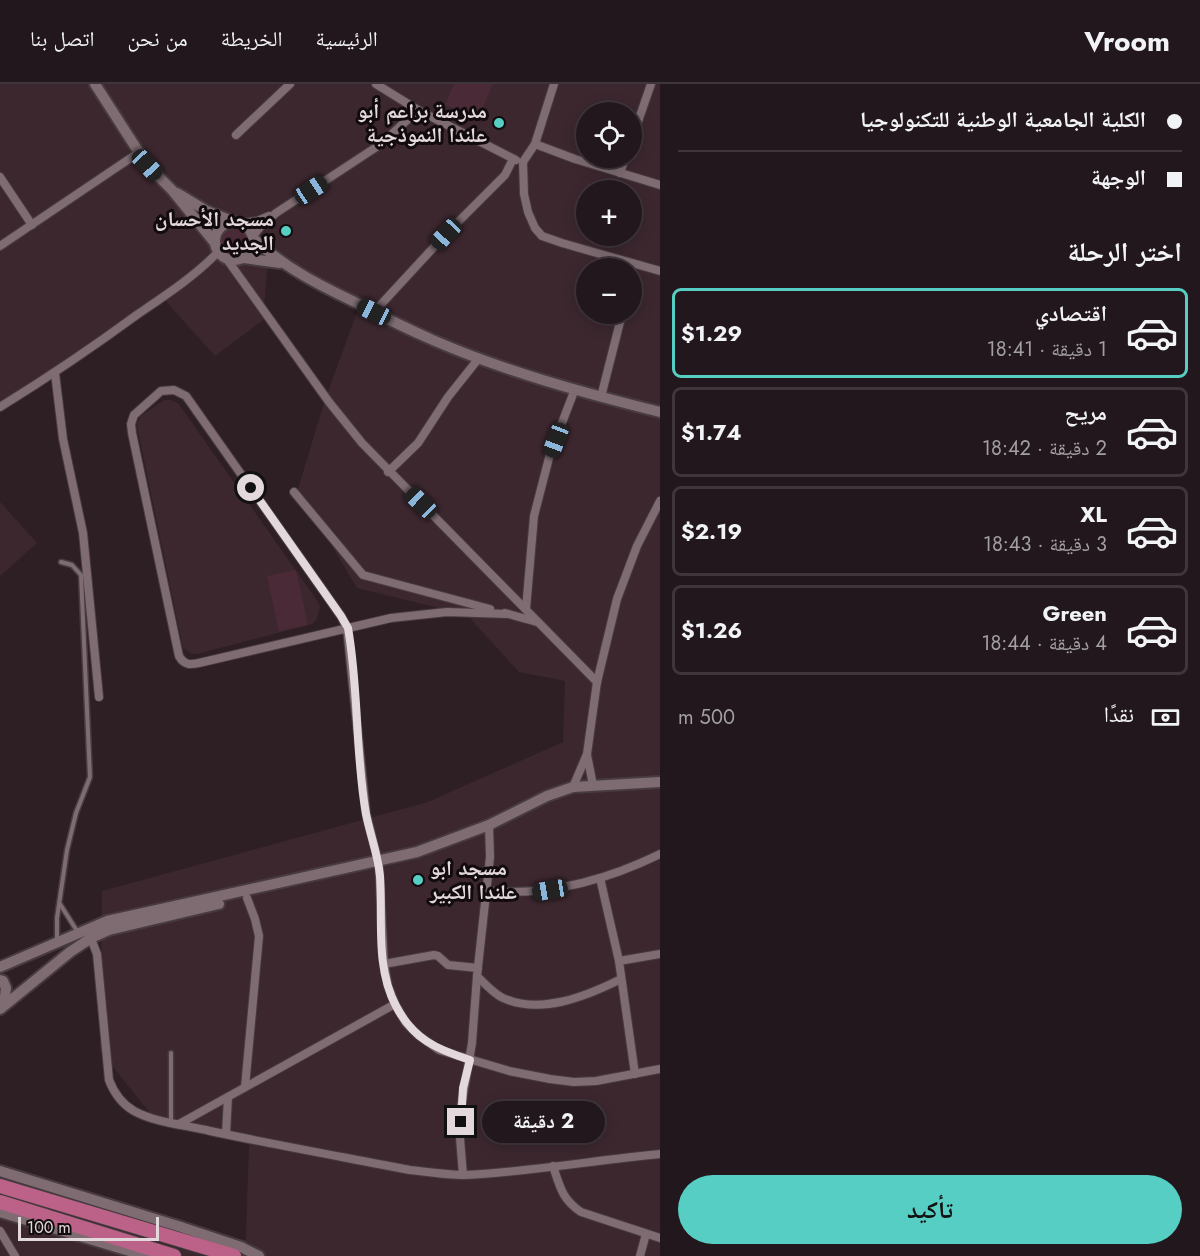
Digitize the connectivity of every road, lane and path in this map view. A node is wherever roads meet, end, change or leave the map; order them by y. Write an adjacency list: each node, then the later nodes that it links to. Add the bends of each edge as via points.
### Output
1 (95, 84): 10 (street)
2 (290, 84): 8 (street)
3 (376, 84): 6 (street)
4 (554, 84): 9 (street)
5 (651, 84): 7 (street)
6 (418, 110): 11 (street); 18 (street, via 381,144)
7 (642, 110)
8 (237, 135)
9 (535, 144): 12 (street); 14 (street)
10 (138, 153): 17 (street); 20 (street)
11 (513, 159): 12 (street); 29 (street, via 505,176)
12 (523, 162): 25 (street, via 528,212 542,236)
13 (622, 168): 14 (street)
14 (620, 173): 16 (street)
15 (0, 177): 20 (street)
16 (660, 184)
17 (172, 190): 19 (street, via 207,211); 23 (street)
18 (276, 213): 19 (street, via 257,221); 21 (street)
19 (238, 222): 21 (street); 23 (street, via 220,228 216,235)
20 (32, 225): 22 (street)
21 (253, 237): 24 (street, via 252,249); 26 (street)
22 (0, 246)
23 (220, 251): 24 (street, via 238,260); 32 (street); 37 (street, via 329,402)
24 (244, 258): 26 (street)
25 (613, 258)
26 (288, 266): 29 (street)
27 (642, 266): 28 (street)
28 (660, 271)
29 (374, 312): 31 (street)
30 (619, 324): 34 (street)
31 (478, 358): 33 (street); 37 (street, via 418,443)
32 (56, 373): 35 (street); 47 (street, via 63,439 83,533)
33 (576, 389): 34 (street); 42 (street, via 550,454 534,516)
34 (601, 397): 36 (street)
35 (0, 407)
36 (660, 412)
37 (388, 472): 42 (street)
38 (294, 492): 43 (street, via 363,576)
39 (660, 501): 40 (street)
40 (658, 511): 46 (street, via 625,574)
41 (61, 562): 58 (lane, via 72,564 81,574 90,777 67,850)
42 (526, 609): 44 (street)
43 (508, 614): 44 (street); 45 (street, via 419,614)
44 (538, 622): 46 (street)
45 (348, 628): 45 (street, via 186,396 174,390 161,391 134,415 131,424 183,662 190,665); 54 (street, via 366,813)
46 (597, 682): 48 (street)
47 (99, 696)
48 (587, 754): 50 (street); 51 (street)
49 (660, 782): 50 (street)
50 (593, 785): 51 (street)
51 (573, 787): 52 (street)
52 (489, 825): 54 (street); 56 (street)
53 (660, 854): 55 (street)
54 (378, 862): 57 (street); 59 (street, via 120,918); 63 (street)
55 (600, 878): 56 (street, via 536,892); 62 (street)
56 (486, 891): 65 (street)
57 (247, 898): 59 (street); 74 (street, via 259,936)
58 (60, 904): 59 (lane); 60 (lane)
59 (85, 936): 60 (street); 69 (street); 76 (street, via 97,954 109,1080 114,1092 135,1112)
60 (57, 942): 64 (street)
61 (660, 954): 62 (street)
62 (619, 961): 67 (street)
63 (384, 964): 65 (street, via 434,955 448,965); 68 (street)
64 (0, 967)
65 (477, 972): 67 (street, via 498,996 529,1004 573,999); 71 (street)
66 (0, 980): 69 (street, via 6,988)
67 (621, 980): 73 (street)
68 (395, 1004): 71 (street, via 418,1035 440,1050); 74 (street)
69 (2, 1007)
70 (171, 1053): 76 (lane)
71 (470, 1060): 73 (street, via 574,1082); 81 (street, via 461,1107)
72 (660, 1069): 73 (street)
73 (635, 1074)
74 (244, 1087): 75 (street)
75 (228, 1096): 76 (street); 77 (street)
76 (175, 1123): 77 (street)
77 (226, 1134): 81 (street, via 410,1170)
78 (660, 1154): 79 (street)
79 (553, 1166): 81 (street); 86 (street, via 570,1204 581,1212)
80 (0, 1171): 92 (street, via 178,1226)
81 (463, 1175)
82 (0, 1186): 91 (highway)
83 (0, 1202): 90 (highway)
84 (0, 1212): 89 (street)
85 (0, 1231): 88 (street)
86 (646, 1234): 87 (street); 93 (street)
87 (660, 1238)
88 (15, 1256)
89 (146, 1256)
90 (174, 1256)
91 (234, 1256)
92 (259, 1256)
93 (640, 1256)

